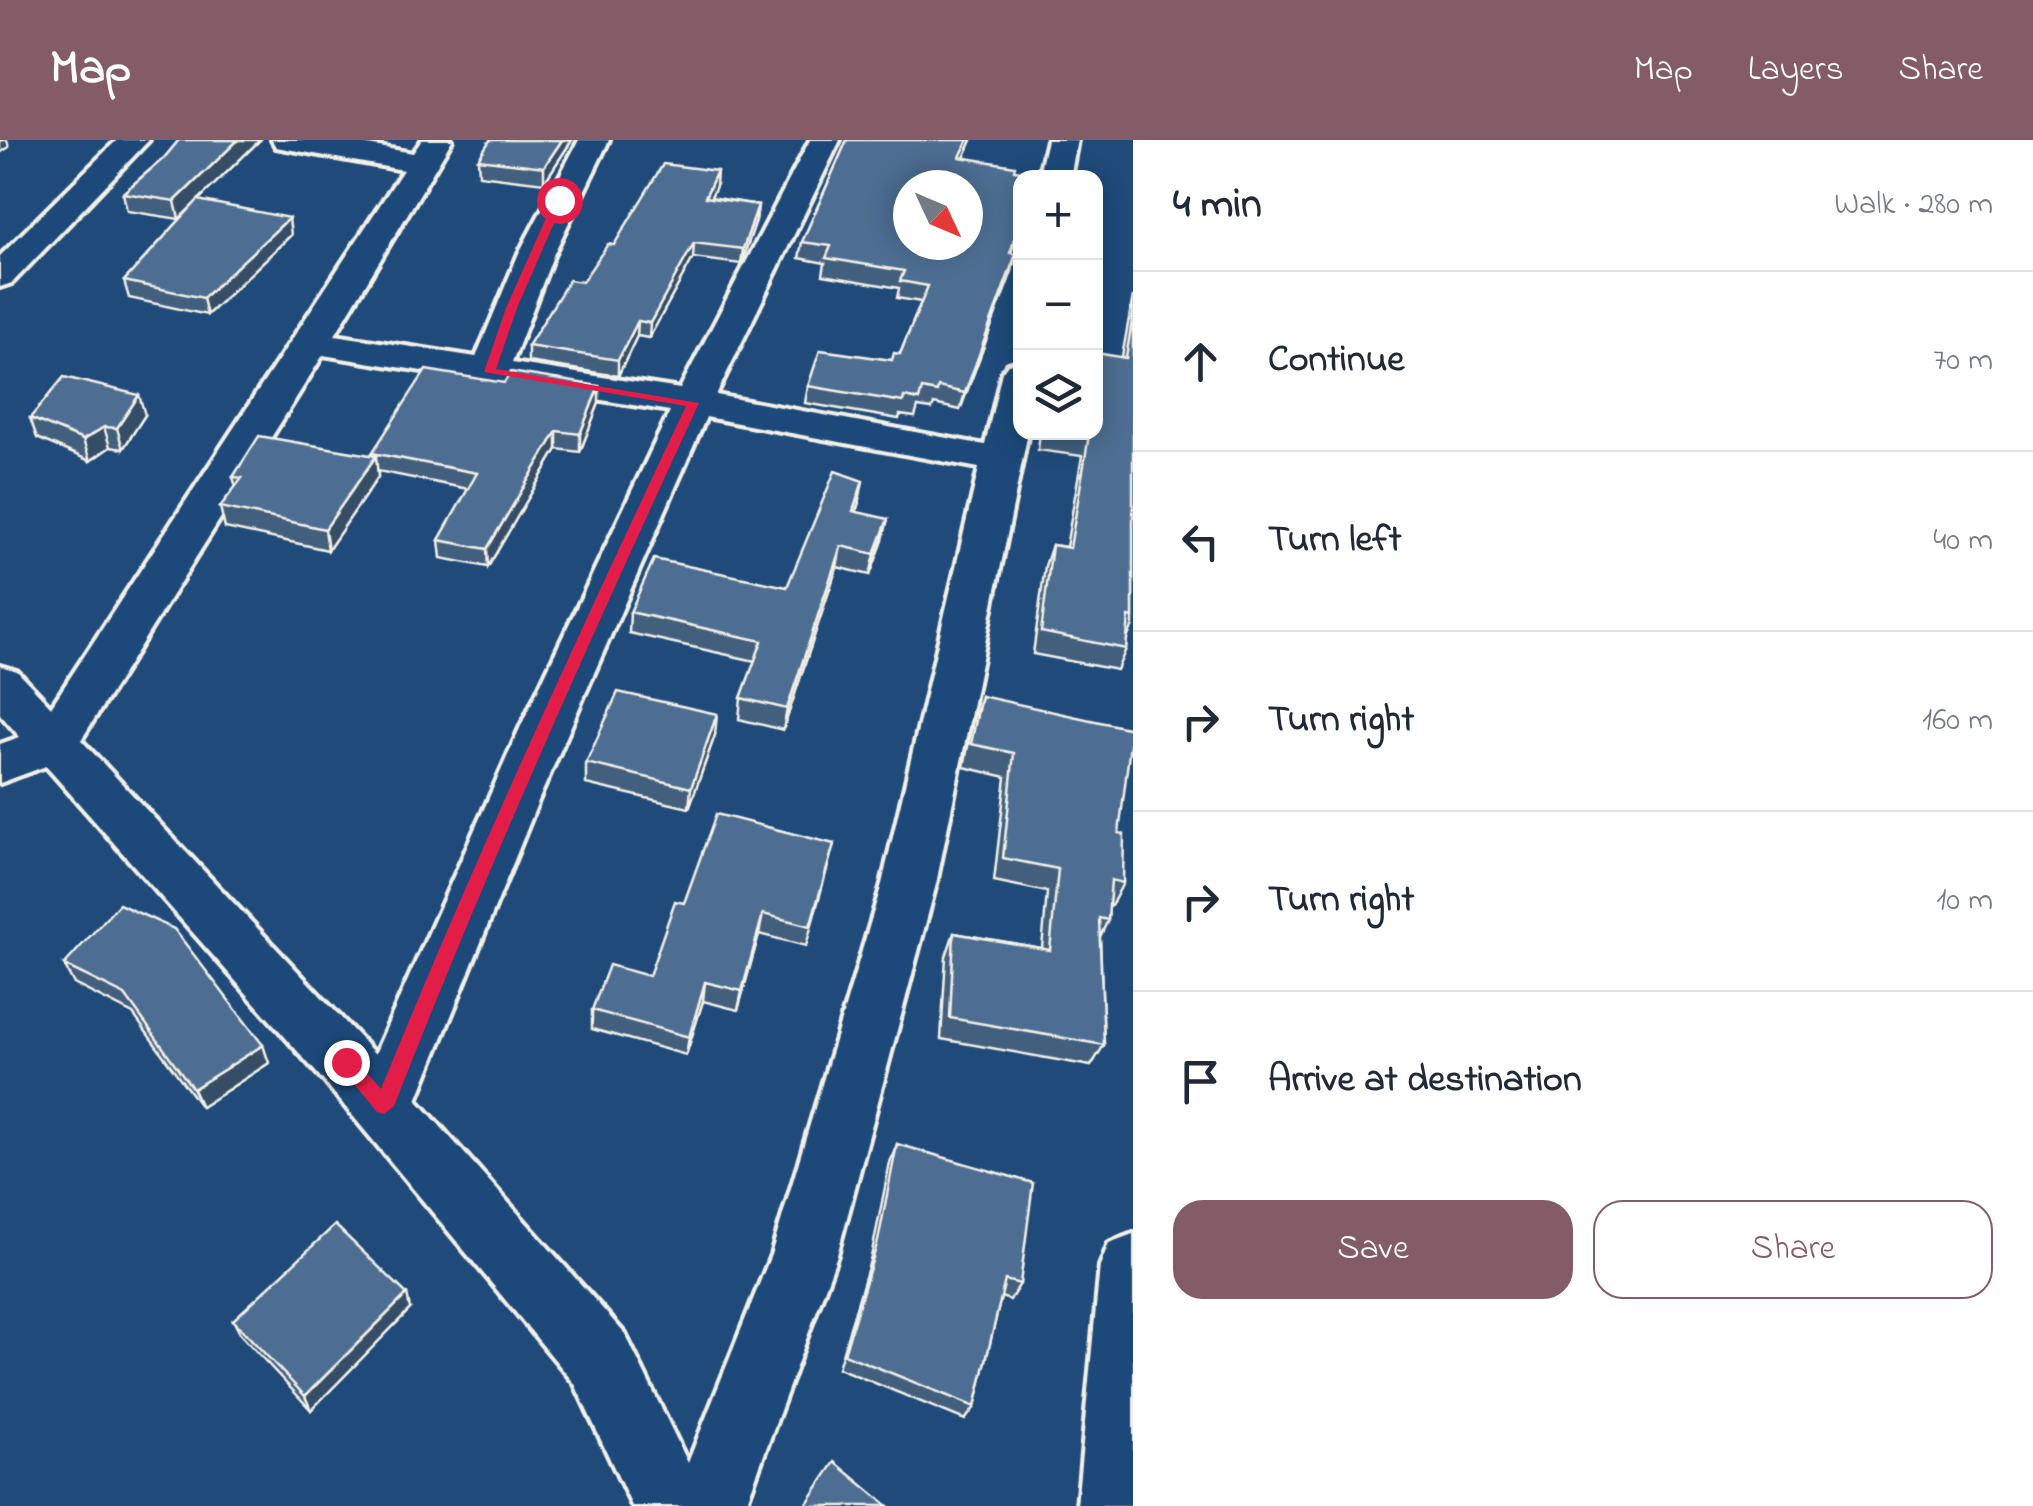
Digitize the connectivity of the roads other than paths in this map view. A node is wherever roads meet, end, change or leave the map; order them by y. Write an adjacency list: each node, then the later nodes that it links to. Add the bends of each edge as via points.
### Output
1 (134, 140): 8 (street)
2 (287, 140): 6 (street)
3 (594, 140): 10 (street, via 559,200)
4 (825, 140): 11 (street, via 773,232)
5 (1062, 140): 7 (street)
6 (429, 152): 9 (street)
7 (1056, 170)
8 (0, 276)
9 (312, 342): 10 (street); 15 (street)
10 (490, 372): 11 (street)
11 (693, 403): 13 (street); 16 (street, via 442,959)
12 (1013, 404): 13 (street)
13 (1001, 460): 19 (street, via 904,903 804,1255)
14 (0, 683): 15 (street)
15 (27, 754): 16 (street)
16 (384, 1106): 18 (street, via 600,1359)
17 (1133, 1266): 20 (street)
18 (670, 1506)
19 (708, 1506)
20 (1114, 1506)

